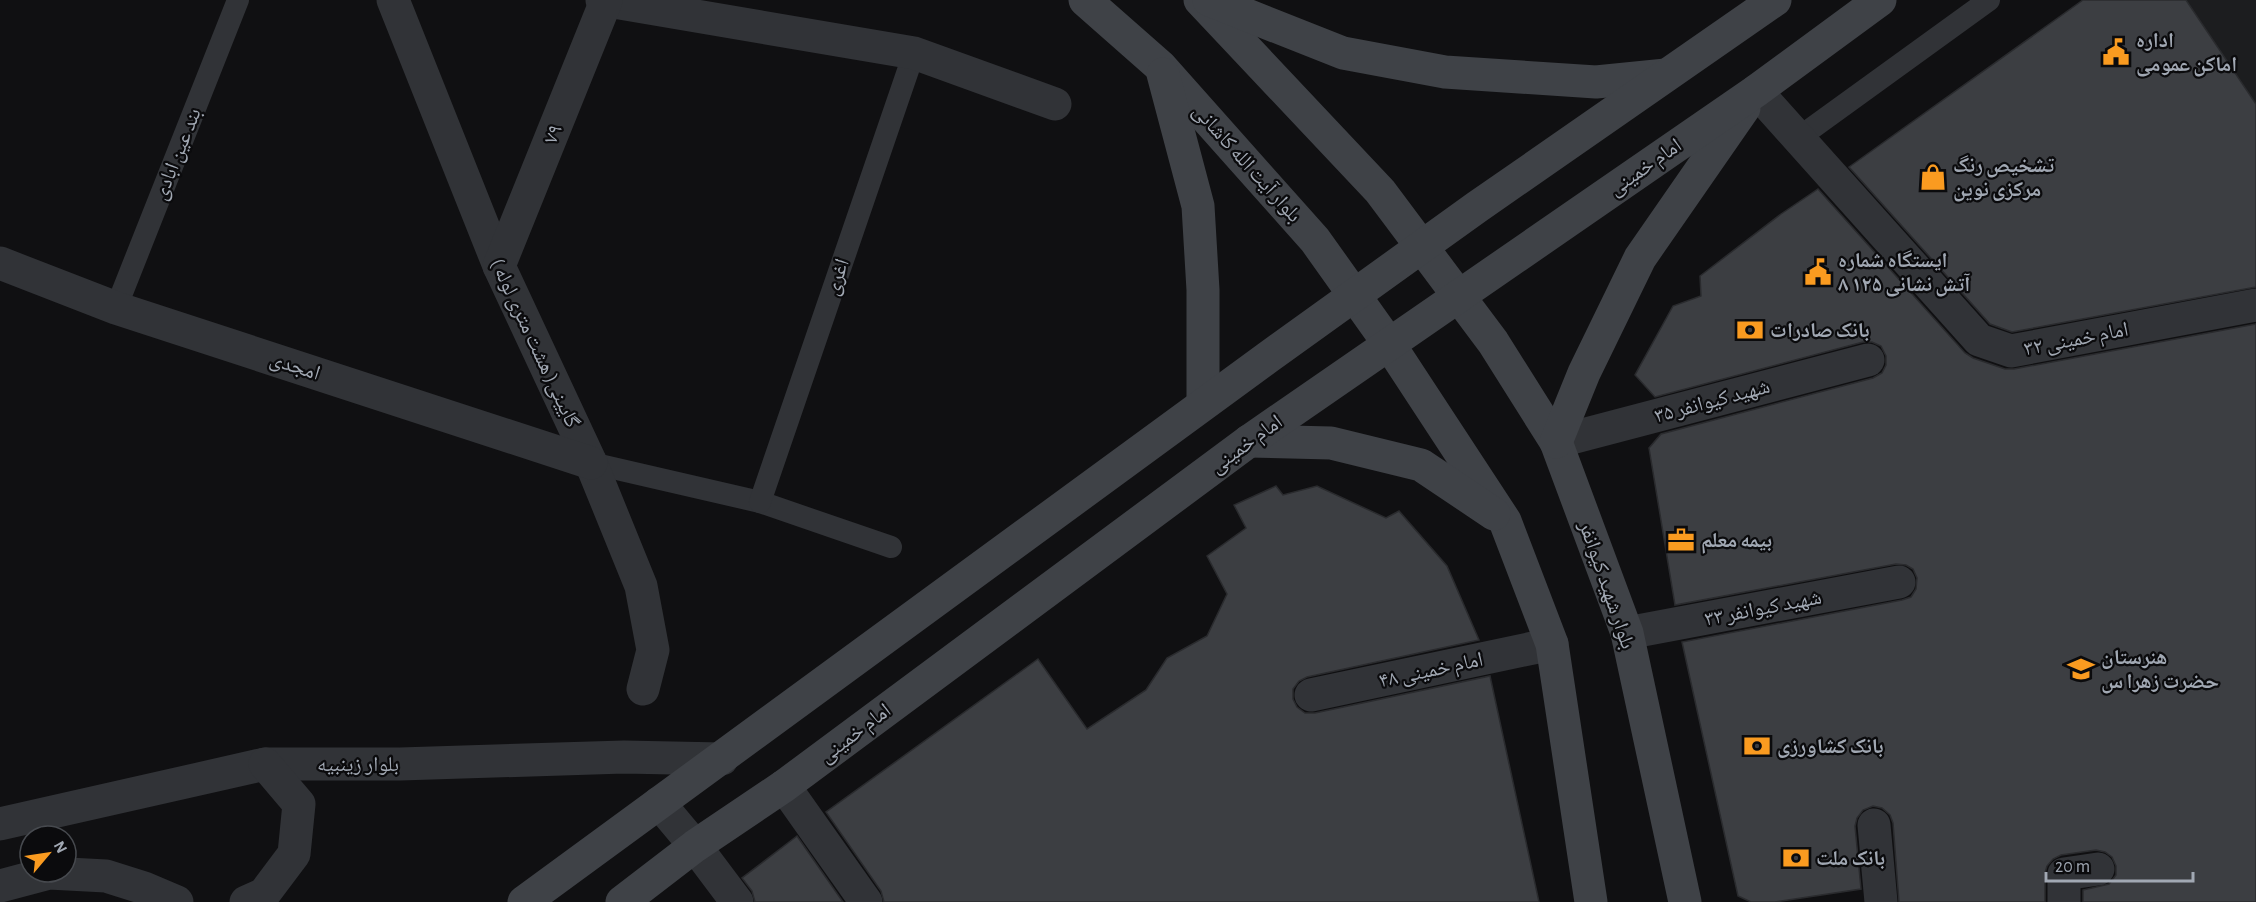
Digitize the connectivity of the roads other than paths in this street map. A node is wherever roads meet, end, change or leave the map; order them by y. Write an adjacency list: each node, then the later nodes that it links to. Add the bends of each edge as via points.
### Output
1 (238, 0): 22 (lane, بند عین ابادی)
2 (393, 0): 18 (street, گایینی( هشت متری لوله ))
3 (604, 0): 10 (street); 18 (street, ۷۹)
4 (1085, 0): 11 (main road, بلوار آیت الله کاشانی)
5 (1200, 0): 16 (main road, via 1380,191)
6 (1209, 0): 12 (main road, via 1343,53 1445,72 1596,82)
7 (1775, 0): 12 (main road)
8 (1880, 0): 13 (main road, امام خمینی)
9 (1989, 0): 15 (lane)
10 (914, 52): 14 (street); 29 (lane, اغری)
11 (1161, 67): 20 (main road, بلوار آیت الله کاشانی, via 1315,240); 25 (main road, via 1198,206)
12 (1667, 75): 16 (main road)
13 (1756, 91): 15 (street, امام خمینی ۳۲); 19 (main road, امام خمینی); 27 (main road, via 1640,258)
14 (1055, 104)
15 (1797, 139): 21 (street, امام خمینی ۳۲, via 1978,340 2011,351)
16 (1422, 246): 19 (main road); 20 (main road)
17 (0, 263): 22 (street, امجدی)
18 (499, 266): 28 (street, گایینی( هشت متری لوله ))
19 (1460, 295): 23 (main road, امام خمینی); 27 (main road, بلوار شهید کیوانفر)
20 (1354, 296): 23 (main road, بلوار آیت الله کاشانی); 25 (main road)
21 (2256, 305)
22 (116, 308): 28 (street, امجدی)
23 (1389, 344): 26 (main road, امام خمینی); 30 (main road)
24 (1868, 360): 27 (street, شهید کیوانفر ۳۵)
25 (1203, 405): 37 (main road)
26 (1249, 441): 30 (main road, via 1331,443 1421,465); 39 (main road, امام خمینی)
27 (1556, 442): 33 (main road, بلوار شهید کیوانفر)
28 (591, 463): 29 (lane); 35 (street, گایینی( هشت متری لوله ), via 641,586 653,650)
29 (760, 502): 31 (lane)
30 (1505, 521): 34 (main road)
31 (891, 547)
32 (1899, 582): 33 (street, شهید کیوانفر ۳۳)
33 (1627, 633): 54 (main road, بلوار شهید کیوانفر)
34 (1552, 644): 36 (street, امام خمینی ۴۸); 53 (main road)
35 (643, 689)
36 (1311, 695)
37 (723, 759): 38 (street, بلوار زینبیه, via 624,757); 40 (main road)
38 (265, 764): 41 (street, بلوار زینبیه); 48 (street, via 299,804 294,854 264,894)
39 (784, 786): 43 (main road, امام خمینی); 52 (street)
40 (659, 803): 43 (street); 49 (main road)
41 (0, 824)
42 (1874, 825): 46 (street)
43 (695, 846): 50 (main road, امام خمینی); 51 (street)
44 (2098, 869): 55 (street, via 2064,874)
45 (0, 886): 47 (street, via 49,873 106,876)
46 (1873, 900)
47 (177, 902)
48 (246, 902)
49 (524, 902)
50 (622, 902)
51 (737, 902)
52 (866, 902)
53 (1591, 902)
54 (1685, 902)
55 (2064, 902)

